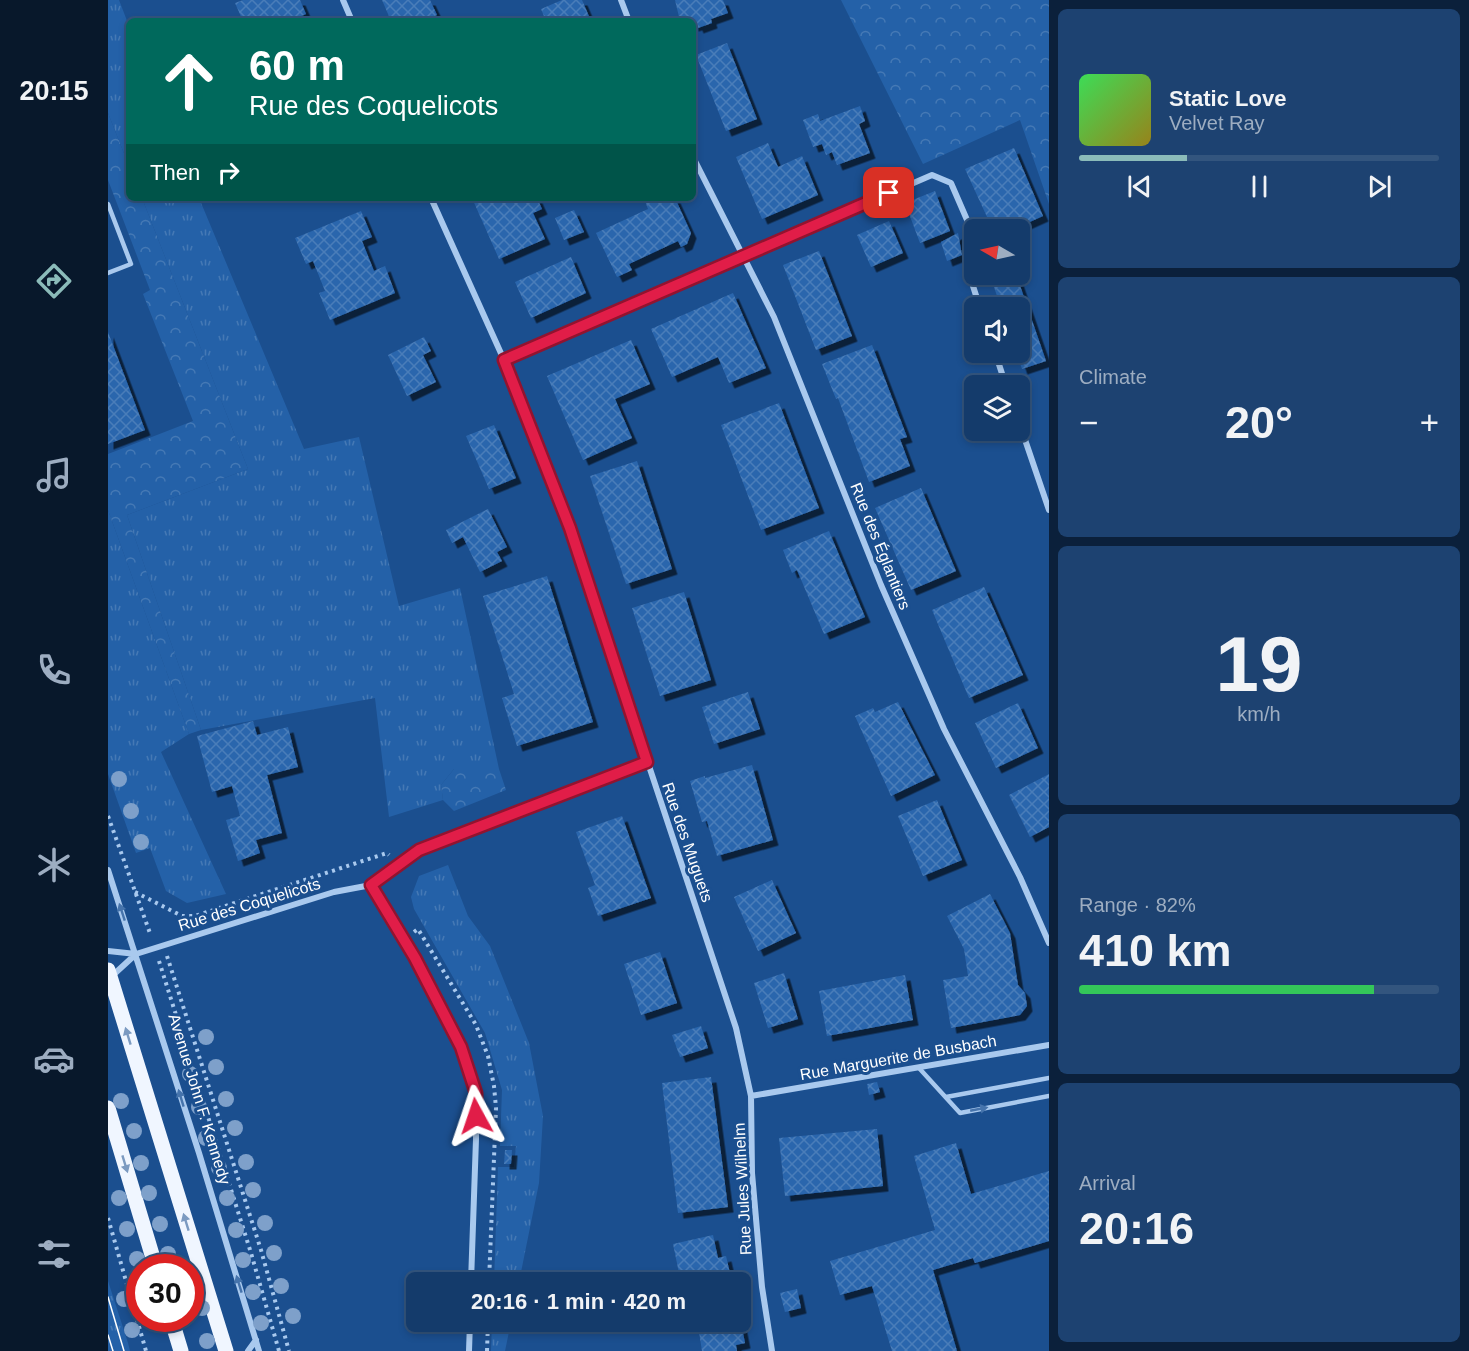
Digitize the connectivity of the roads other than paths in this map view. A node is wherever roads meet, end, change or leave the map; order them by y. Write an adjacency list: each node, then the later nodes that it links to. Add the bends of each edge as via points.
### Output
1 (343, 0): 3 (street)
2 (621, 0): 4 (street)
3 (351, 18)
4 (628, 18)
5 (696, 163): 8 (street, Rue des Églantiers)
6 (432, 201): 11 (street, Rue des Muguets)
7 (108, 204): 9 (lane, via 131,264)
8 (742, 256): 10 (street, via 932,176 951,183 974,236 973,286); 11 (street); 17 (street, Rue des Églantiers, via 774,317 881,585 944,729 1020,877)
9 (108, 273)
10 (976, 297)
11 (504, 360): 14 (street, Rue des Muguets, via 570,528)
12 (1025, 441): 13 (street)
13 (1049, 510)
14 (647, 762): 16 (street, Rue des Coquelicots, via 439,841 419,850); 24 (street, Rue des Muguets, via 736,1028)
15 (108, 870): 19 (street, Avenue John F. Kennedy, one-way to 15)
16 (371, 885): 19 (street, Rue des Coquelicots, via 334,892); 29 (street, via 461,1047 476,1093)
17 (1049, 943)
18 (108, 951): 19 (street, Rue des Coquelicots)
19 (135, 954): 20 (street, Rue des Coquelicots); 32 (street, Avenue John F. Kennedy, one-way to 19)
20 (109, 974): 34 (main road, one-way to 20)
21 (1049, 1045): 22 (street, Rue Marguerite de Busbach)
22 (919, 1068): 24 (street, Rue Marguerite de Busbach); 26 (lane)
23 (1049, 1078): 26 (lane)
24 (751, 1096): 38 (street, Rue Jules Wilhelm, via 752,1173)
25 (1049, 1096): 26 (lane, one-way to 25, via 960,1113)
26 (946, 1097)
27 (108, 1108): 28 (main road, one-way to 28)
28 (152, 1254)
29 (471, 1272)
30 (175, 1332): 33 (main road)
31 (470, 1332): 37 (street)
32 (256, 1340): 35 (street); 36 (street, Avenue John F. Kennedy)
33 (181, 1351)
34 (226, 1351)
35 (248, 1351)
36 (259, 1351)
37 (469, 1351)
38 (772, 1351)

